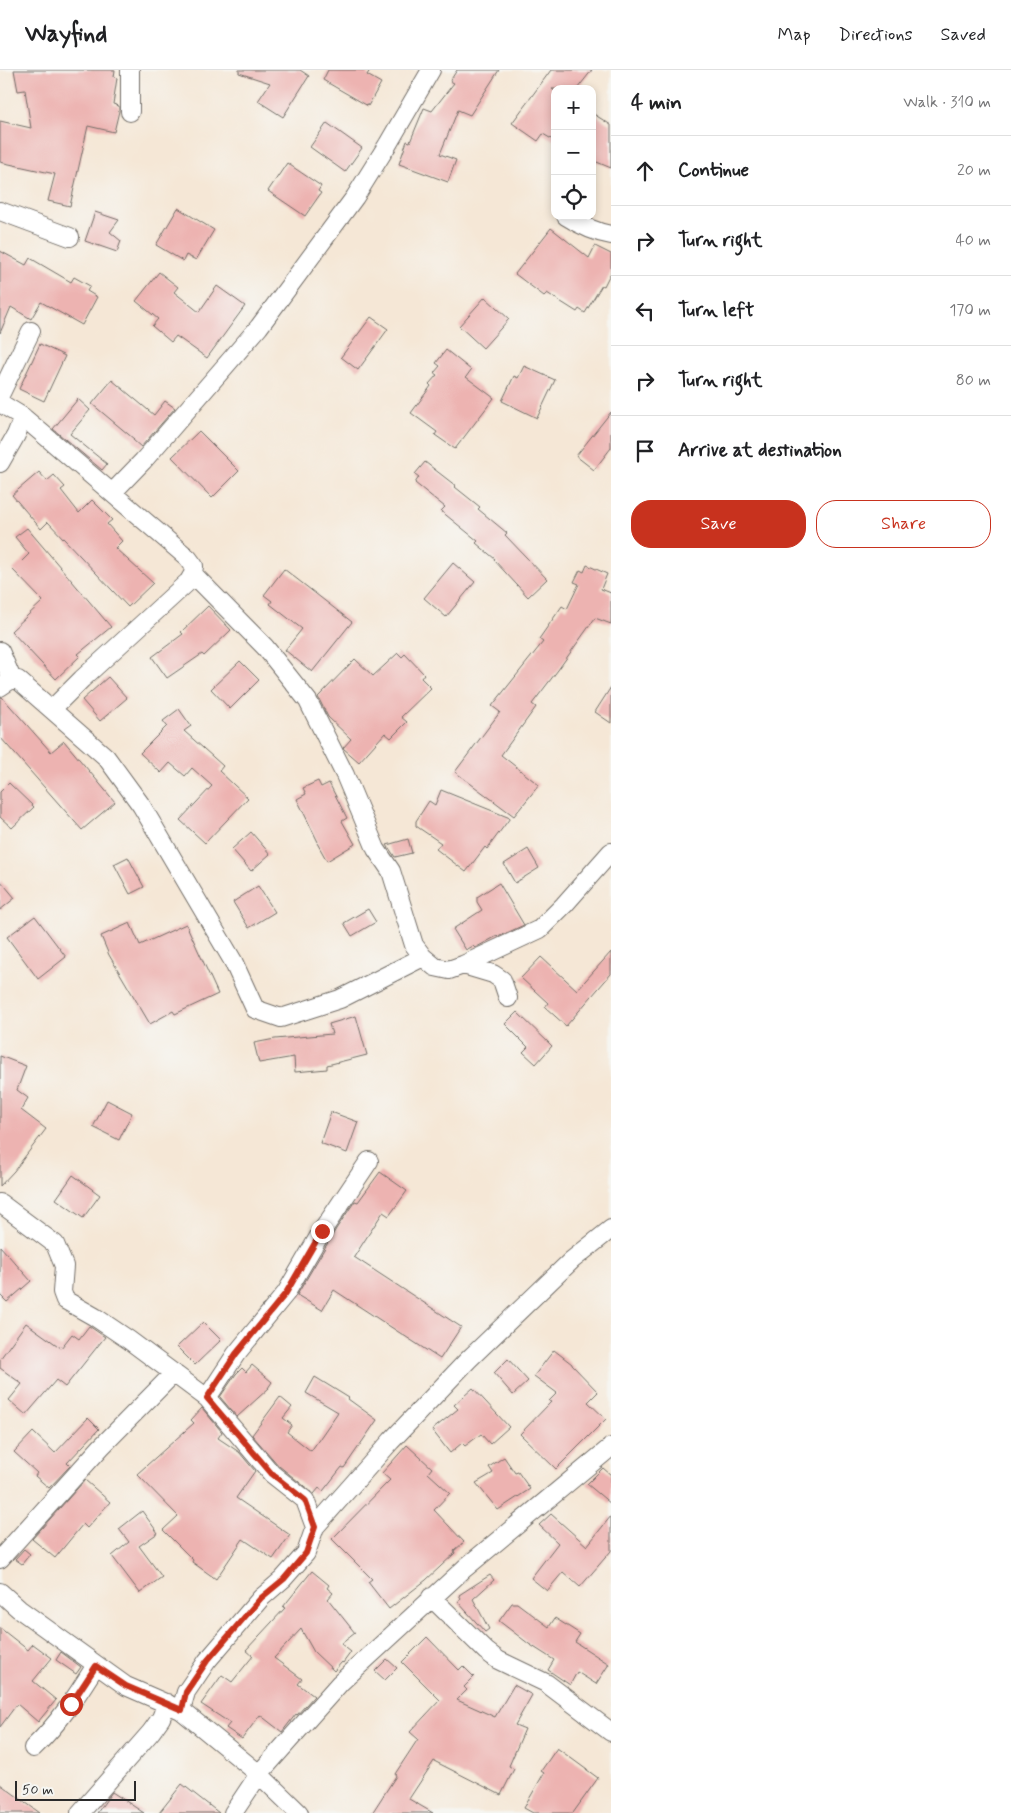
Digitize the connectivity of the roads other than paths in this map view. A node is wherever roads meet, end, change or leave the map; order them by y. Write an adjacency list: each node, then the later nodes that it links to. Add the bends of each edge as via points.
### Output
1 (130, 70): 3 (street)
2 (430, 70): 13 (street, via 355,197 265,319)
3 (130, 112)
4 (0, 211): 7 (street)
5 (574, 220): 6 (street)
6 (611, 235)
7 (70, 237)
8 (31, 331): 9 (street)
9 (0, 395)
10 (0, 403): 11 (street)
11 (23, 417): 12 (street); 13 (street)
12 (0, 463)
13 (112, 493): 14 (street, via 188,558 194,566)
14 (193, 574): 17 (street); 19 (street, via 265,647 308,701 345,775 376,849 391,871 414,945)
15 (0, 651): 16 (street)
16 (6, 683): 17 (street, via 18,680)
17 (52, 708): 19 (street, via 106,757 141,805 233,961 255,1009 281,1018 340,999)
18 (611, 852): 20 (street, via 540,929)
19 (422, 957): 20 (street, via 435,967 450,970)
20 (463, 965): 21 (street, via 502,980)
21 (508, 998)
22 (369, 1161): 26 (street, via 322,1231 286,1293 236,1354)
23 (0, 1203): 25 (street, via 55,1244 64,1266 62,1292 65,1300)
24 (611, 1228): 28 (street, via 572,1260 468,1360)
25 (174, 1373): 26 (street); 29 (street, via 101,1447)
26 (207, 1398): 28 (street, via 272,1474 305,1500)
27 (611, 1447): 31 (street)
28 (315, 1527): 33 (street, via 306,1553 284,1579 255,1604)
29 (0, 1559)
30 (0, 1592): 32 (street)
31 (432, 1597): 34 (street, via 486,1651 546,1683); 36 (street, via 340,1683)
32 (96, 1666): 33 (street, via 126,1686); 35 (street, via 53,1729)
33 (174, 1707): 36 (street); 37 (street)
34 (611, 1732)
35 (33, 1748)
36 (259, 1774): 38 (street); 39 (street)
37 (80, 1813)
38 (233, 1813)
39 (298, 1813)

